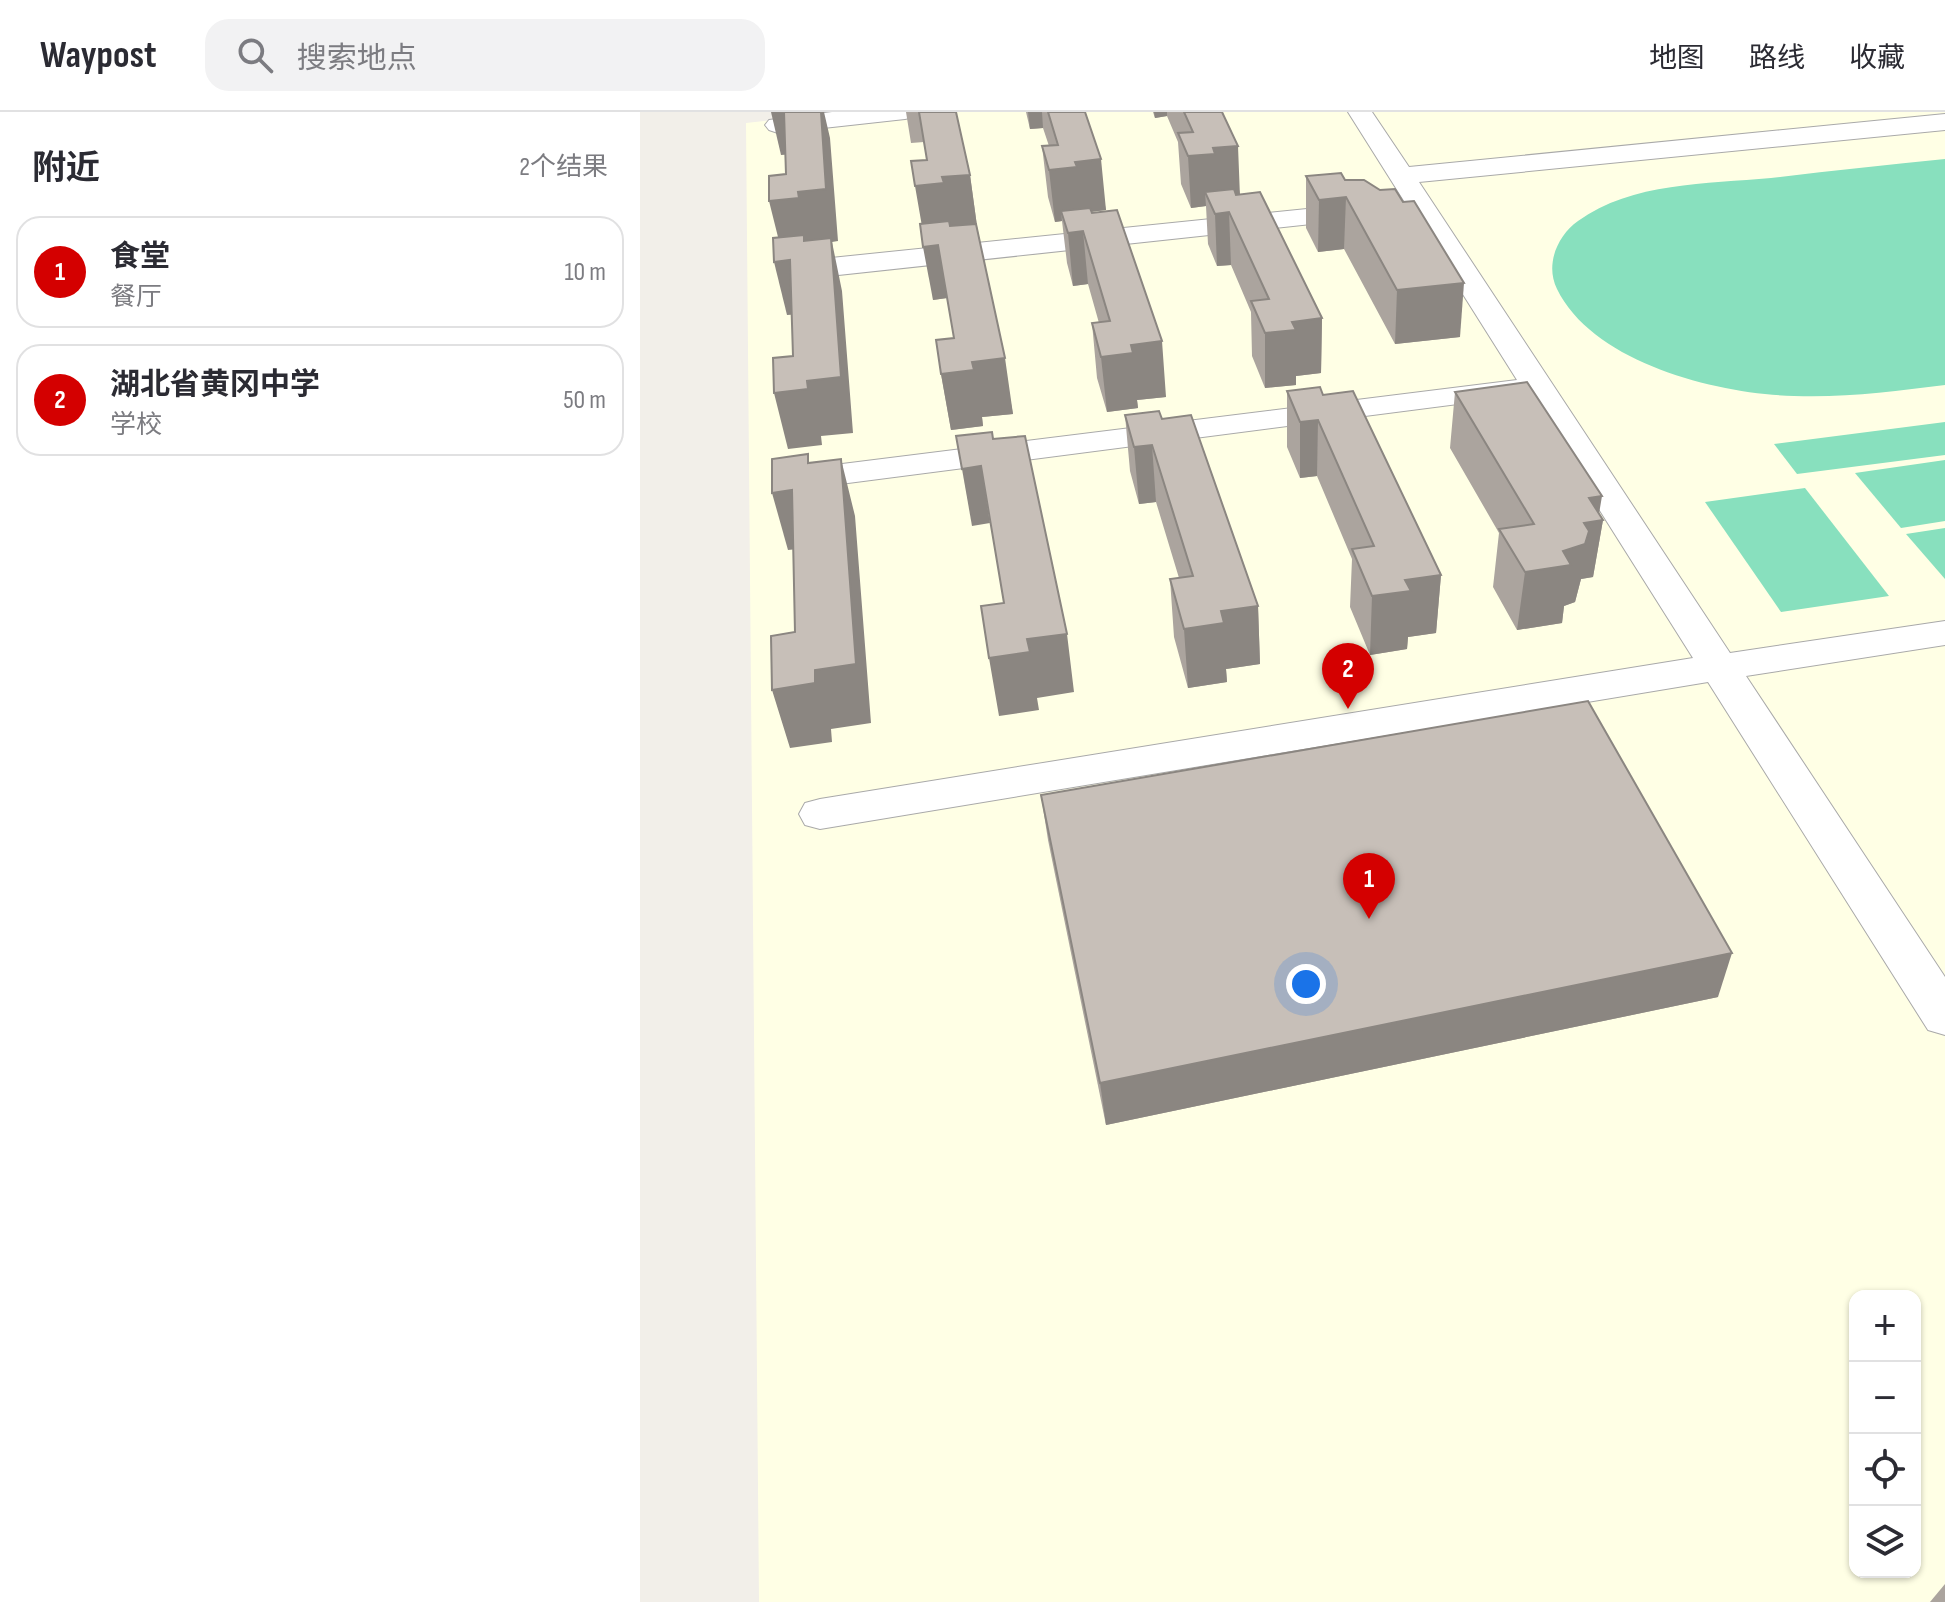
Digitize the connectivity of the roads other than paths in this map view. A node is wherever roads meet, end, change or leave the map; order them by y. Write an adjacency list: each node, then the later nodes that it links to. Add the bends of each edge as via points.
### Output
1 (905, 112): 4 (lane)
2 (1360, 112): 5 (lane)
3 (1945, 122): 5 (lane)
4 (778, 125)
5 (1411, 190): 6 (lane); 7 (lane)
6 (792, 271)
7 (1537, 386): 8 (lane); 10 (lane)
8 (794, 480)
9 (1945, 633): 10 (lane)
10 (1719, 667): 11 (lane); 12 (lane)
11 (820, 814)
12 (1945, 1016)

